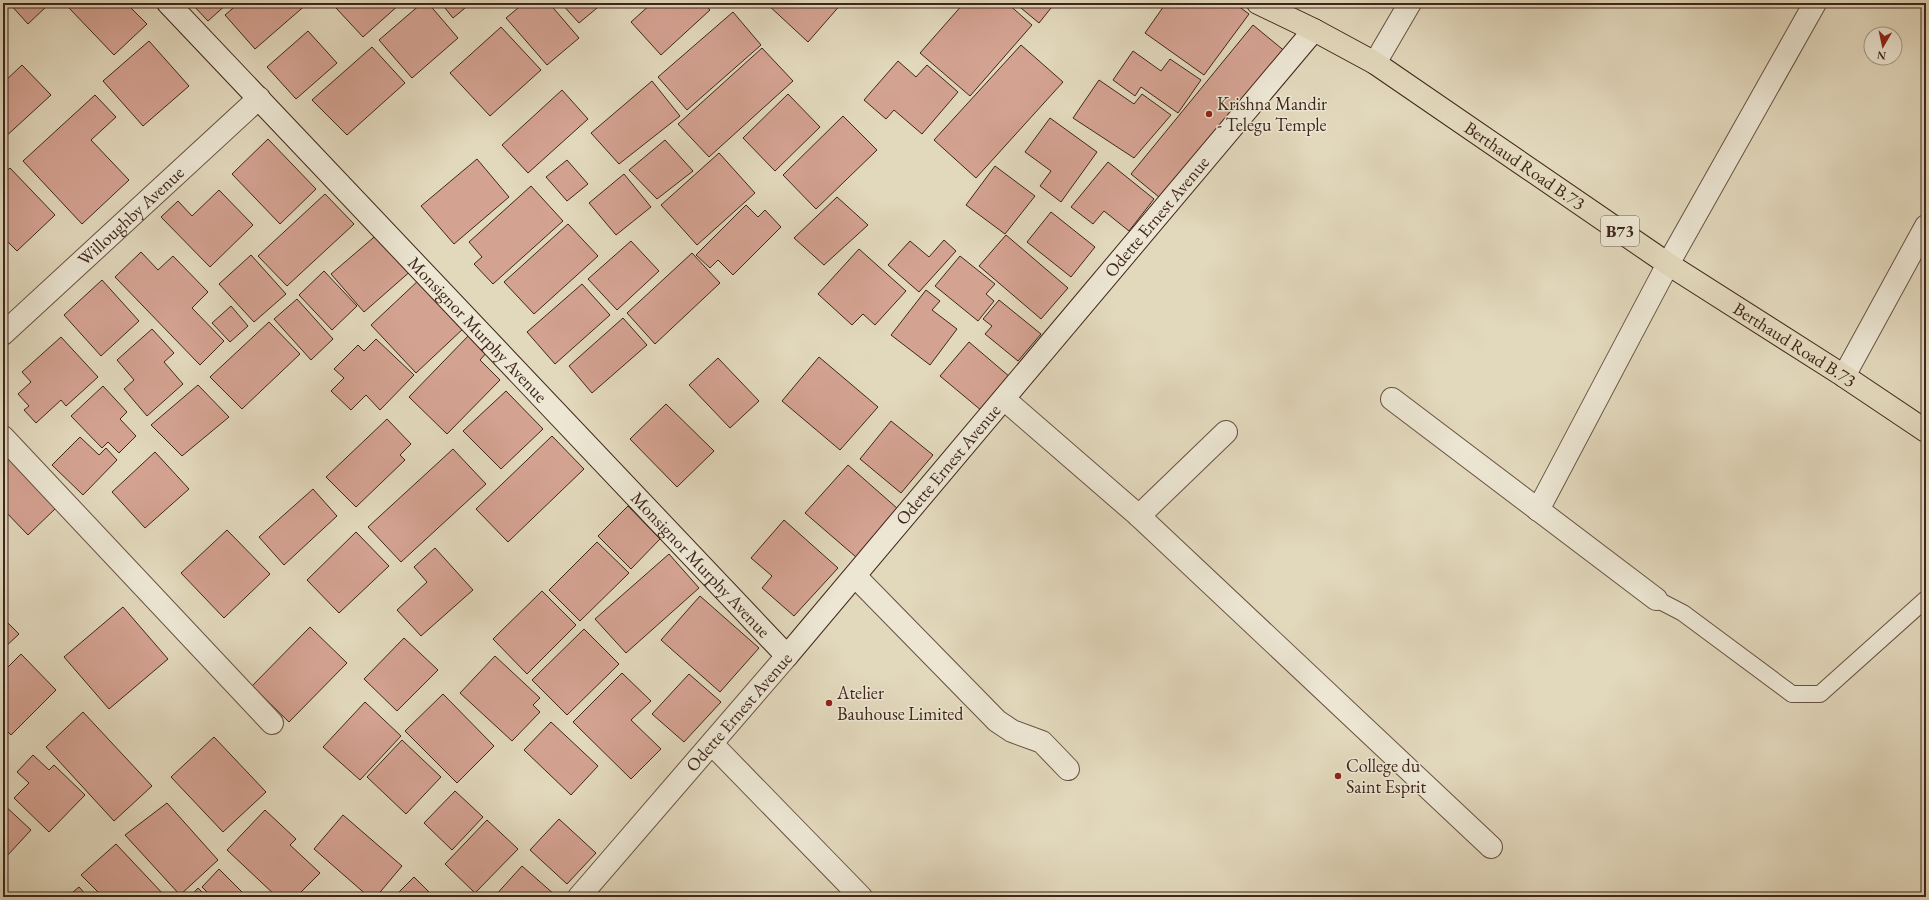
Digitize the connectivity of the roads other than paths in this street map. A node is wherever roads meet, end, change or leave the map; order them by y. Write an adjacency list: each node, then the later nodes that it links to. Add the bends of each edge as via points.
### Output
1 (168, 3): 7 (street, Monsignor Murphy Avenue)
2 (1258, 3): 5 (main road, Berthaud Road B.73 / B73)
3 (1410, 3): 6 (street)
4 (1815, 3): 9 (street)
5 (1314, 30): 6 (main road, Berthaud Road B.73 / B73); 12 (street, Odette Ernest Avenue)
6 (1374, 63): 9 (main road, Berthaud Road B.73 / B73)
7 (259, 98): 10 (street, Willoughby Avenue); 22 (street, Monsignor Murphy Avenue)
8 (1926, 226): 11 (street)
9 (1668, 264): 11 (main road, Berthaud Road B.73 / B73); 17 (street)
10 (3, 334)
11 (1844, 376): 14 (main road, Berthaud Road B.73 / B73)
12 (1004, 399): 18 (street); 19 (street, Odette Ernest Avenue)
13 (1392, 399): 17 (street)
14 (1926, 431)
15 (1226, 432): 18 (street)
16 (3, 437): 23 (street)
17 (1538, 510): 20 (street)
18 (1139, 516): 26 (street)
19 (855, 576): 22 (street, Odette Ernest Avenue); 25 (street, via 997,721 1012,731 1042,742)
20 (1656, 599): 21 (lane, via 1683,613 1792,694 1820,694)
21 (1926, 599)
22 (787, 656): 24 (street, Odette Ernest Avenue)
23 (272, 723)
24 (712, 744): 27 (street, Odette Ernest Avenue); 28 (street)
25 (1068, 769)
26 (1491, 847)
27 (581, 896)
28 (861, 897)

